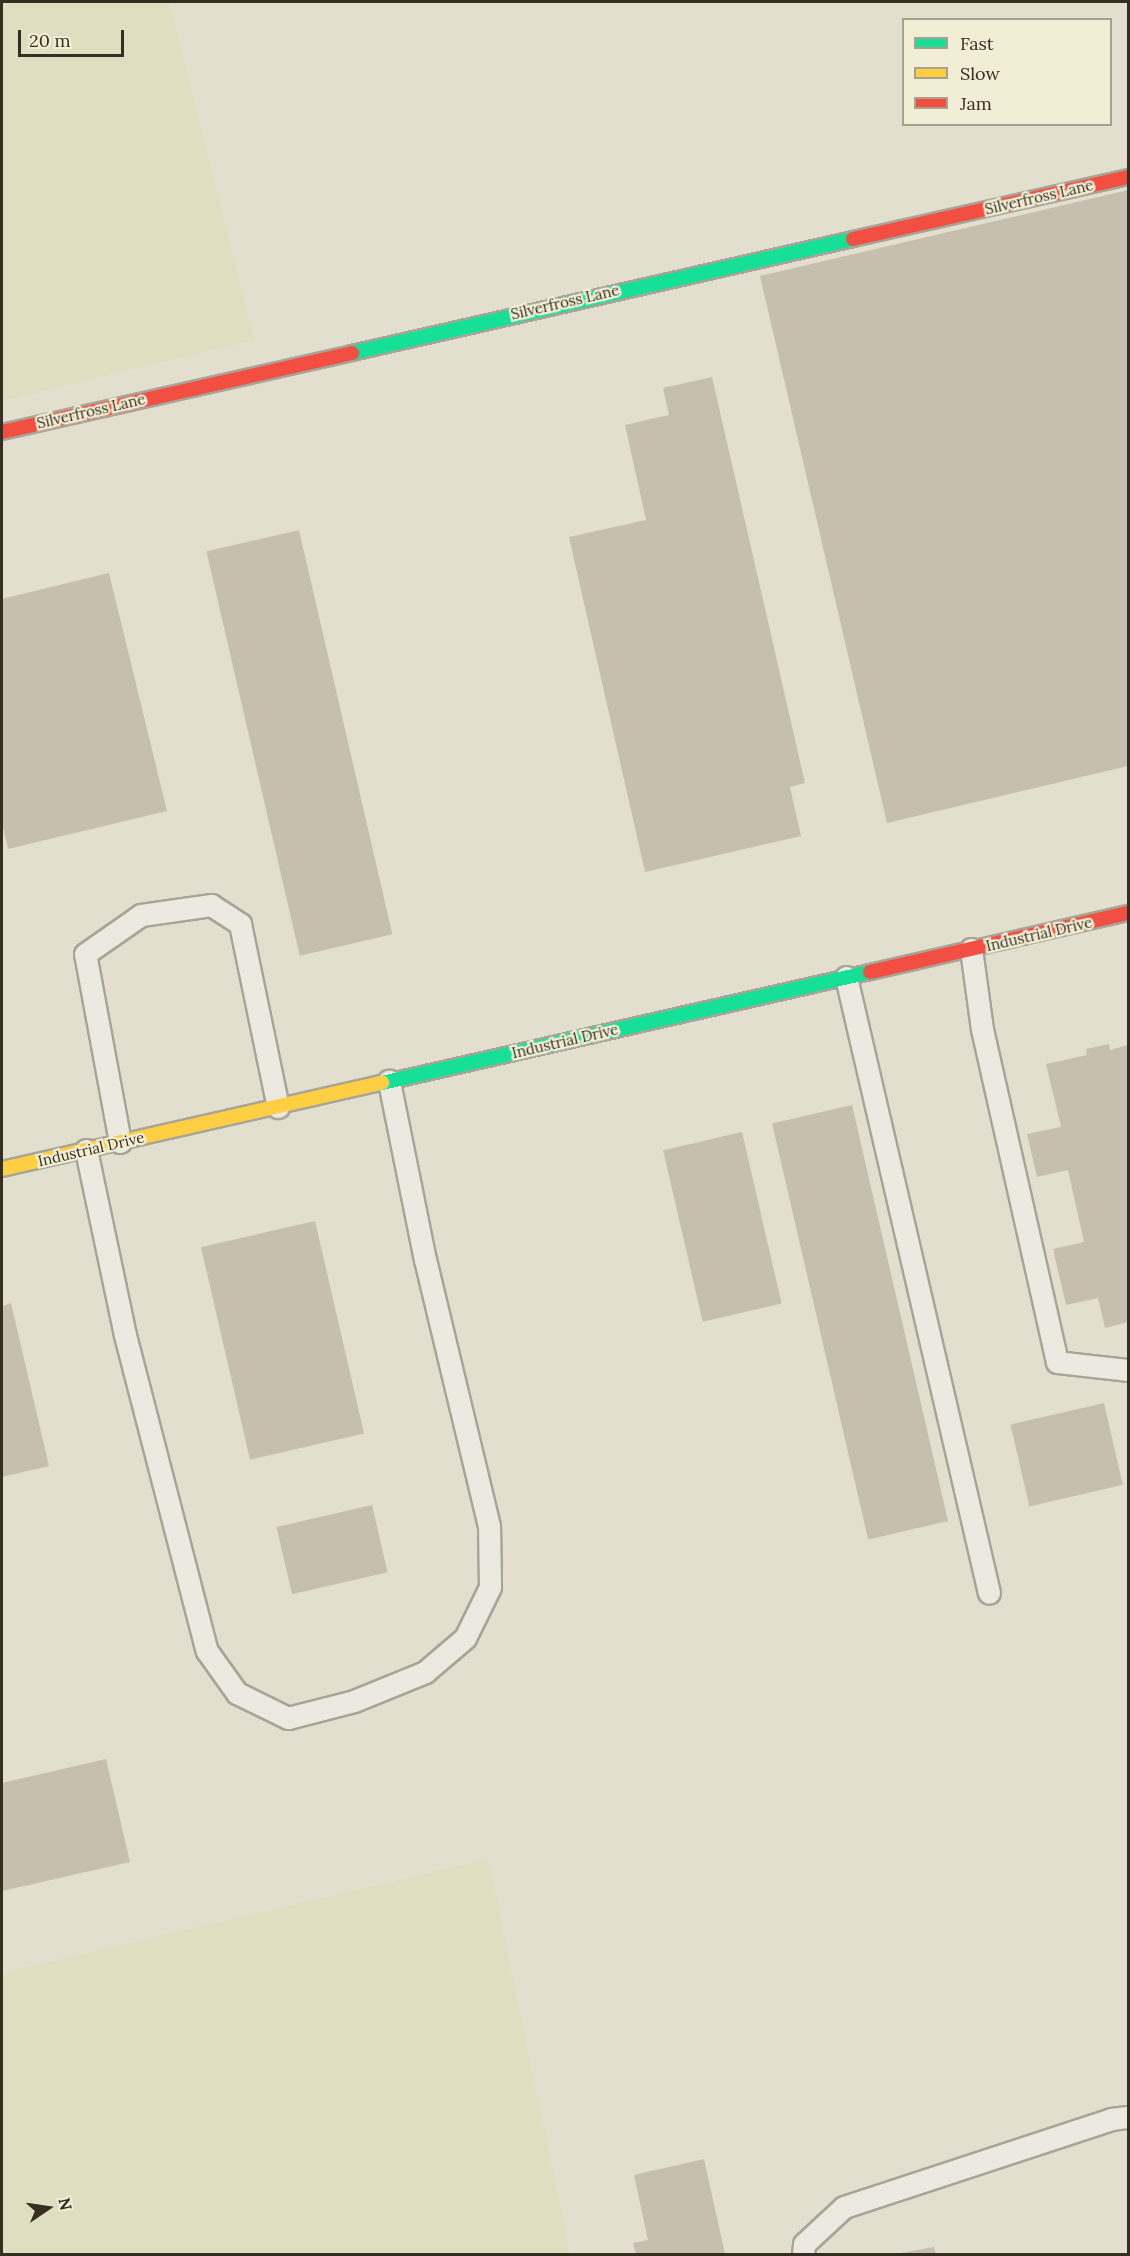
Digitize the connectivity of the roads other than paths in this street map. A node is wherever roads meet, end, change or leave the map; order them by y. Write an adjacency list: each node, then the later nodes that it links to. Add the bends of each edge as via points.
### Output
1 (1128, 177): 2 (street, Silverfross Lane)
2 (2, 432)
3 (1128, 913): 4 (street, Industrial Drive)
4 (971, 949): 5 (street, Industrial Drive); 11 (lane, via 982,1029 1057,1362)
5 (846, 977): 6 (street, Industrial Drive); 12 (lane)
6 (389, 1081): 7 (street, Industrial Drive); 9 (lane, via 424,1260 489,1526 490,1587 465,1638 425,1672 354,1701 288,1718 237,1693 207,1651 125,1335)
7 (278, 1107): 8 (street, Industrial Drive); 8 (lane, via 240,924 211,905 141,915 85,954)
8 (120, 1142): 9 (street, Industrial Drive)
9 (86, 1150): 10 (street, Industrial Drive)
10 (2, 1169)
11 (1128, 1370)
12 (989, 1593)
13 (1128, 2117): 14 (lane, via 1111,2119 844,2207 804,2244)
14 (803, 2254)

